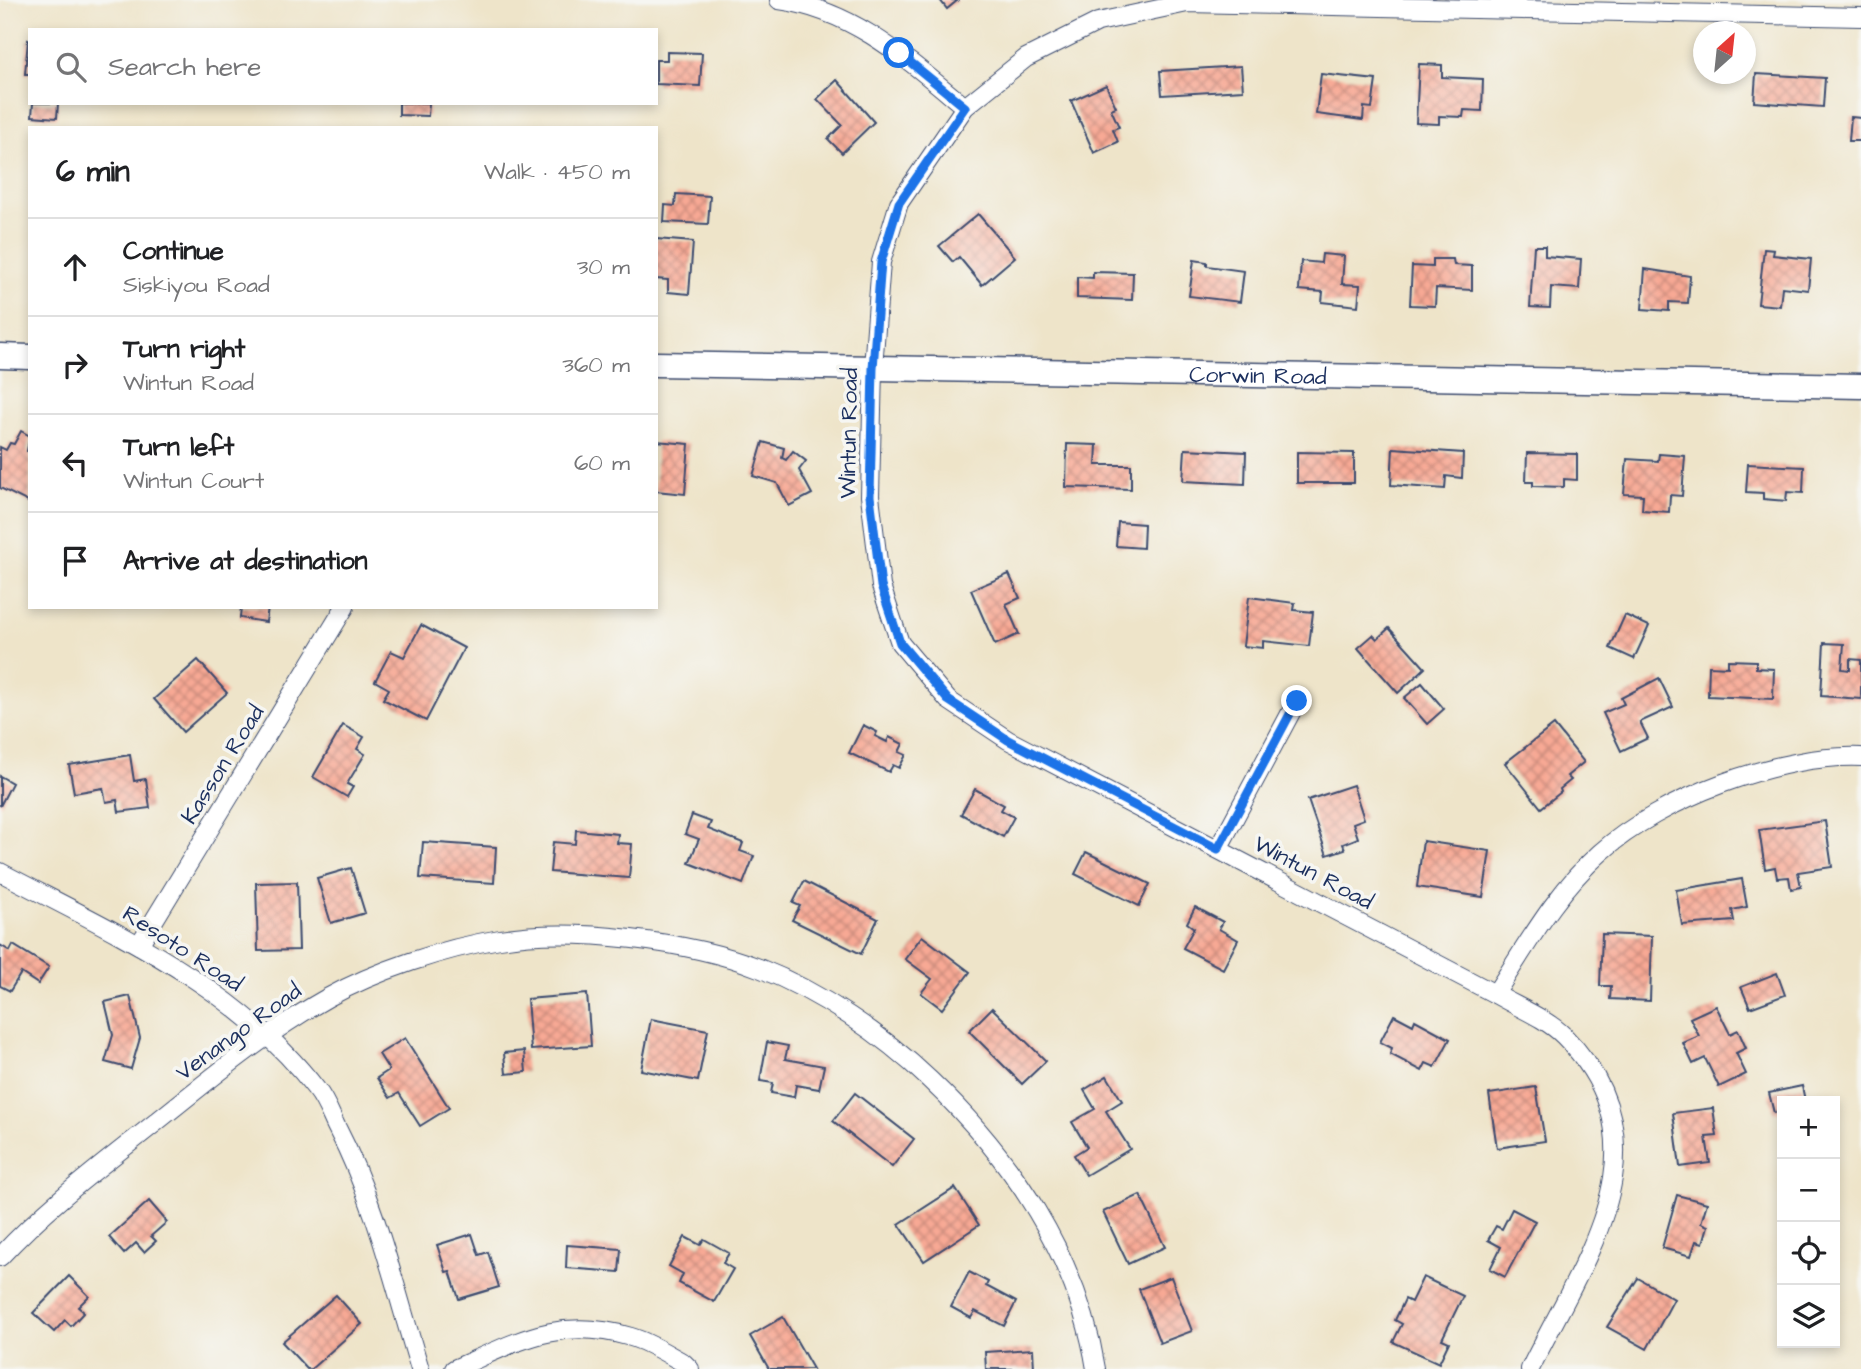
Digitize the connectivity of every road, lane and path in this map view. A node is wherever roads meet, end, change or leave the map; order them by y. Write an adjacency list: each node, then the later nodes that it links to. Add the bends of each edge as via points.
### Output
1 (779, 0): 4 (street, via 825,12 866,30)
2 (1291, 3): 3 (street, Wintun Road); 4 (street, Wintun Road, via 1187,4 1098,23 1026,58)
3 (1861, 17)
4 (965, 107): 8 (street, Wintun Road, via 899,203 881,262)
5 (0, 356): 6 (main road)
6 (28, 357)
7 (658, 364): 8 (main road, Corwin Road)
8 (873, 368): 9 (main road, Corwin Road); 13 (street, Wintun Road, via 870,496 881,586 900,643 948,700 1008,740)
9 (1861, 386)
10 (344, 609): 15 (street, Kasson Road)
11 (1297, 701): 13 (street)
12 (1861, 757): 16 (street, via 1754,771 1666,808 1601,853 1548,912)
13 (1218, 849): 16 (street, Wintun Road)
14 (0, 872): 15 (street, Resoto Road)
15 (139, 945): 17 (street, Resoto Road)
16 (1495, 994): 23 (street, Wintun Road, via 1562,1034 1593,1070 1615,1120 1616,1165 1607,1212)
17 (268, 1035): 18 (street, Venango Road, via 38,1216); 19 (street, Resoto Road, via 319,1092 359,1171); 22 (street, Venango Road, via 329,996 410,962 501,939 584,936 674,945 758,968 836,1008 909,1060 967,1115 1015,1175 1051,1237 1073,1287)
18 (0, 1257)
19 (420, 1369)
20 (454, 1369): 21 (street, via 529,1336 581,1326 633,1337)
21 (690, 1369)
22 (1096, 1369)
23 (1530, 1369)

